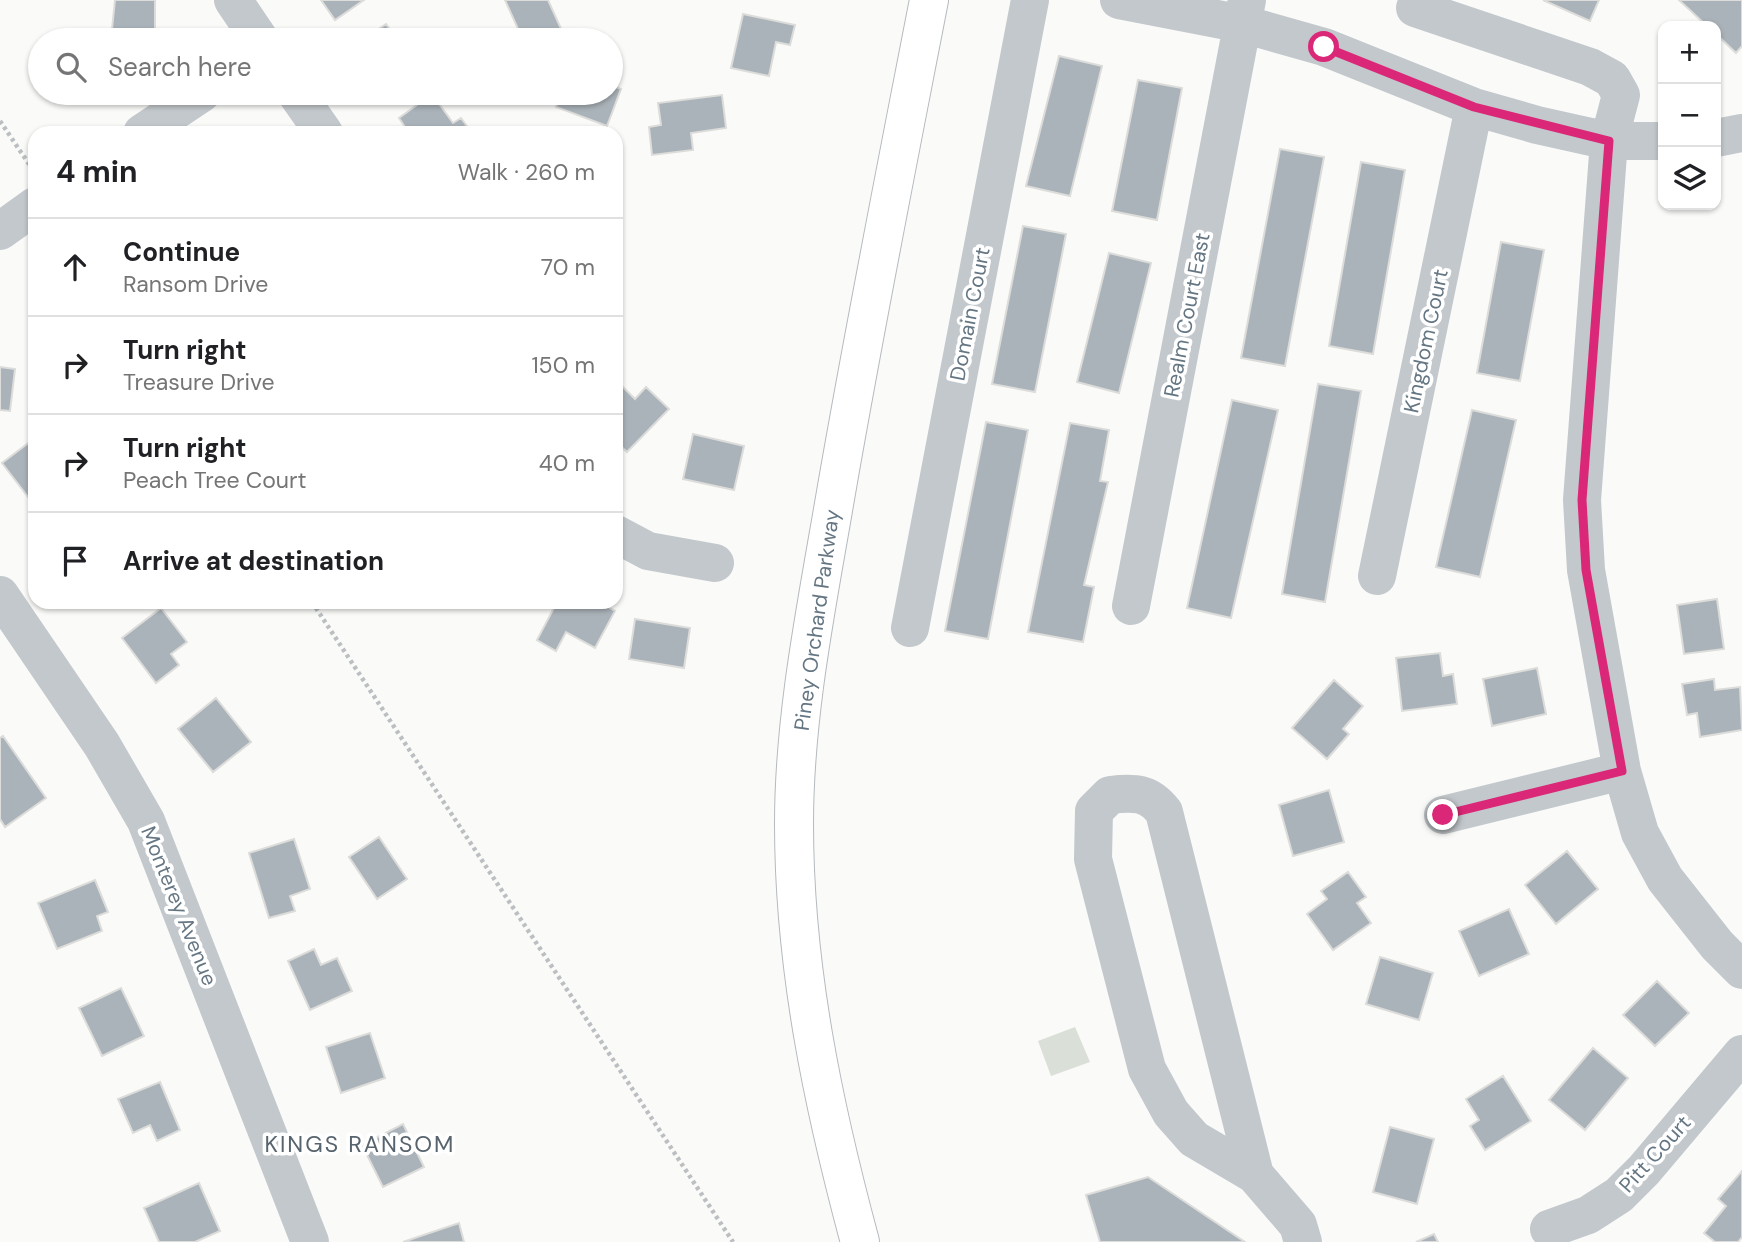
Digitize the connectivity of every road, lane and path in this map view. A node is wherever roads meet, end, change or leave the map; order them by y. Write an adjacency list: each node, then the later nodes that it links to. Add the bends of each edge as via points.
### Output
1 (233, 0): 7 (street)
2 (929, 0): 36 (main road, Piney Orchard Parkway, via 825,558 801,707 796,784 797,926 811,1032)
3 (1030, 0): 27 (street, Domain Court)
4 (1119, 0): 6 (street)
5 (1415, 8): 16 (street, via 1590,67 1612,79 1621,95)
6 (1245, 12): 10 (street); 25 (street, Realm Court East)
7 (252, 28)
8 (184, 105): 12 (street)
9 (304, 105): 13 (street)
10 (1474, 107): 16 (street); 23 (street, Kingdom Court)
11 (0, 121): 18 (path)
12 (152, 126)
13 (319, 126)
14 (1742, 133): 15 (street)
15 (1721, 137)
16 (1609, 141): 17 (street); 28 (street, via 1582,500 1586,570)
17 (1658, 141)
18 (28, 163)
19 (28, 211): 20 (street)
20 (0, 231)
21 (623, 538): 22 (street, via 648,551)
22 (716, 564)
23 (1377, 576)
24 (0, 595): 34 (street, Monterey Avenue, via 102,745 146,821)
25 (1131, 606)
26 (317, 609): 35 (path)
27 (910, 628)
28 (1622, 771): 29 (street); 30 (street, via 1640,833 1665,879)
29 (1443, 815)
30 (1742, 971)
31 (1742, 1054): 33 (street, Pitt Court, via 1619,1195 1588,1214)
32 (1255, 1175): 32 (street, via 1164,812 1143,794 1110,795 1094,811 1093,859 1147,1069 1171,1113 1194,1139); 37 (street, via 1298,1225)
33 (1549, 1229)
34 (310, 1242)
35 (733, 1242)
36 (860, 1242)
37 (1303, 1242)

